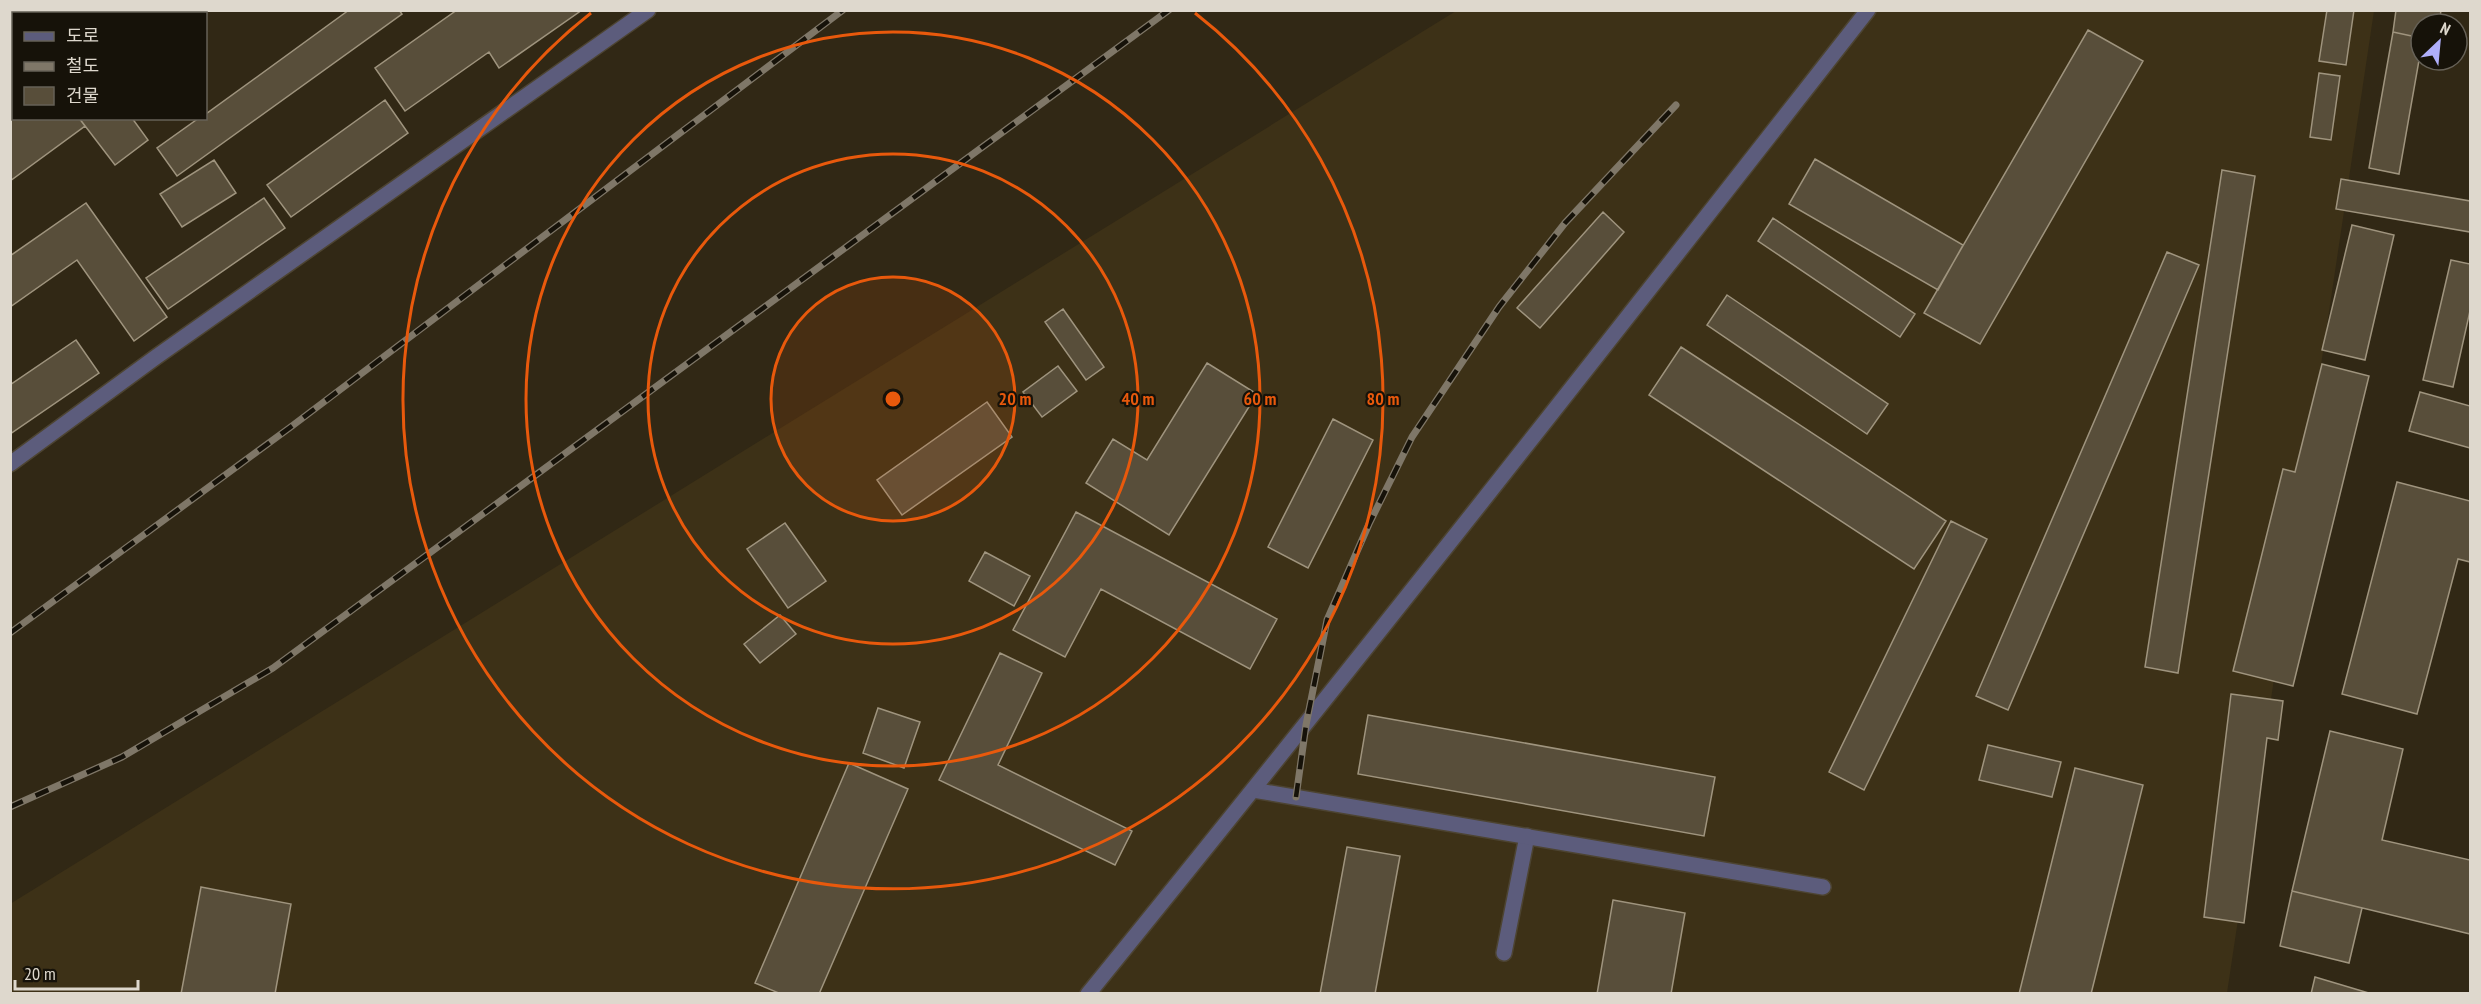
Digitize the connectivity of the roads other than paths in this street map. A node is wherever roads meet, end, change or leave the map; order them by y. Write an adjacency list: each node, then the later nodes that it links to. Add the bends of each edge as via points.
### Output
1 (648, 10): 3 (street)
2 (1868, 10): 4 (street, via 1501,481)
3 (10, 464)
4 (1253, 790): 5 (street); 8 (street)
5 (1527, 836): 6 (street); 7 (street)
6 (1824, 887)
7 (1504, 953)
8 (1088, 993)

